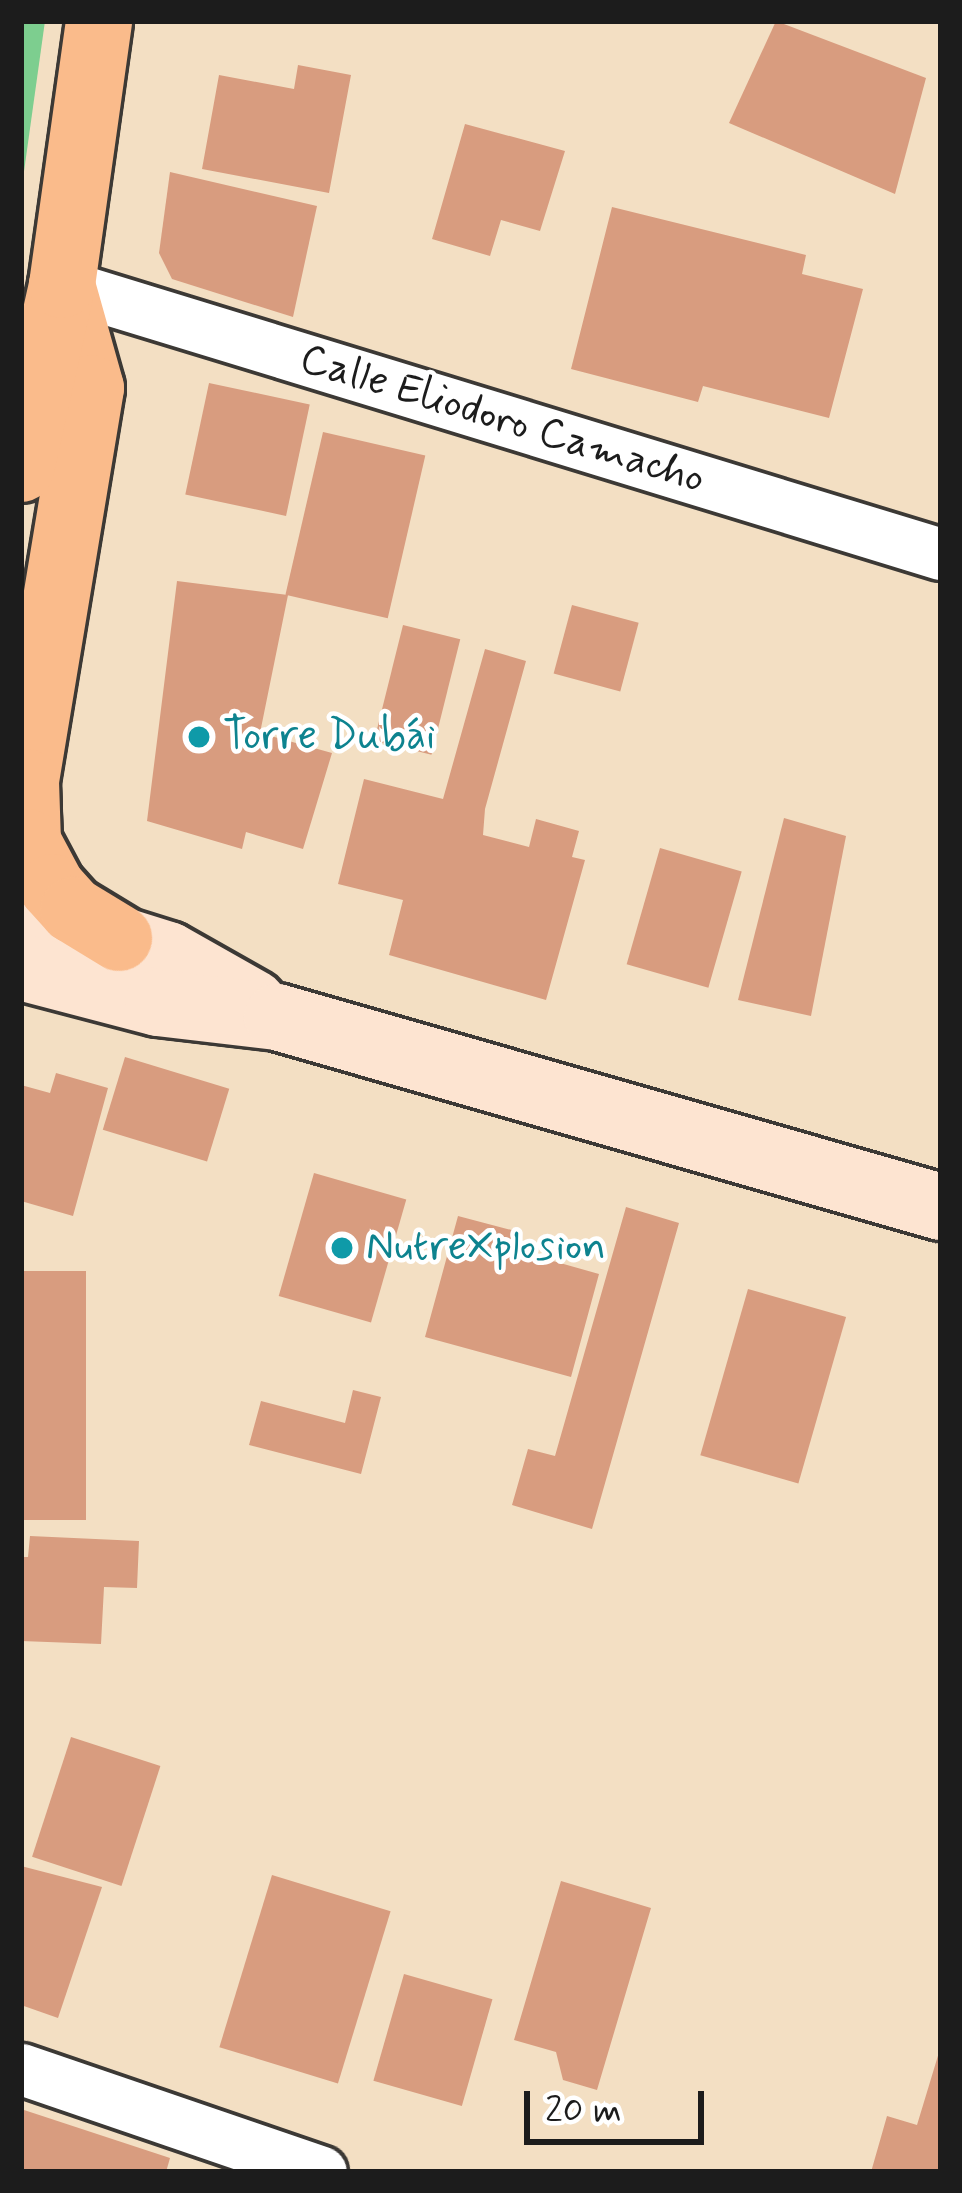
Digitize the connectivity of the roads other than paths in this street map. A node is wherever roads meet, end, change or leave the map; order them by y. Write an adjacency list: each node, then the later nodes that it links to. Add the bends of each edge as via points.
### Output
1 (99, 21): 2 (main road)
2 (62, 285): 3 (main road); 4 (main road); 5 (street, Calle Eliodoro Camacho); 7 (main road, via 91,388 26,782 28,842 73,910)
3 (21, 341)
4 (21, 470)
5 (941, 554)
6 (21, 909): 7 (main road)
7 (119, 938): 9 (main road, via 169,955)
8 (21, 967): 9 (main road, via 158,1003)
9 (277, 1017): 10 (main road)
10 (941, 1208)
11 (21, 2069): 12 (street)
12 (321, 2172)

